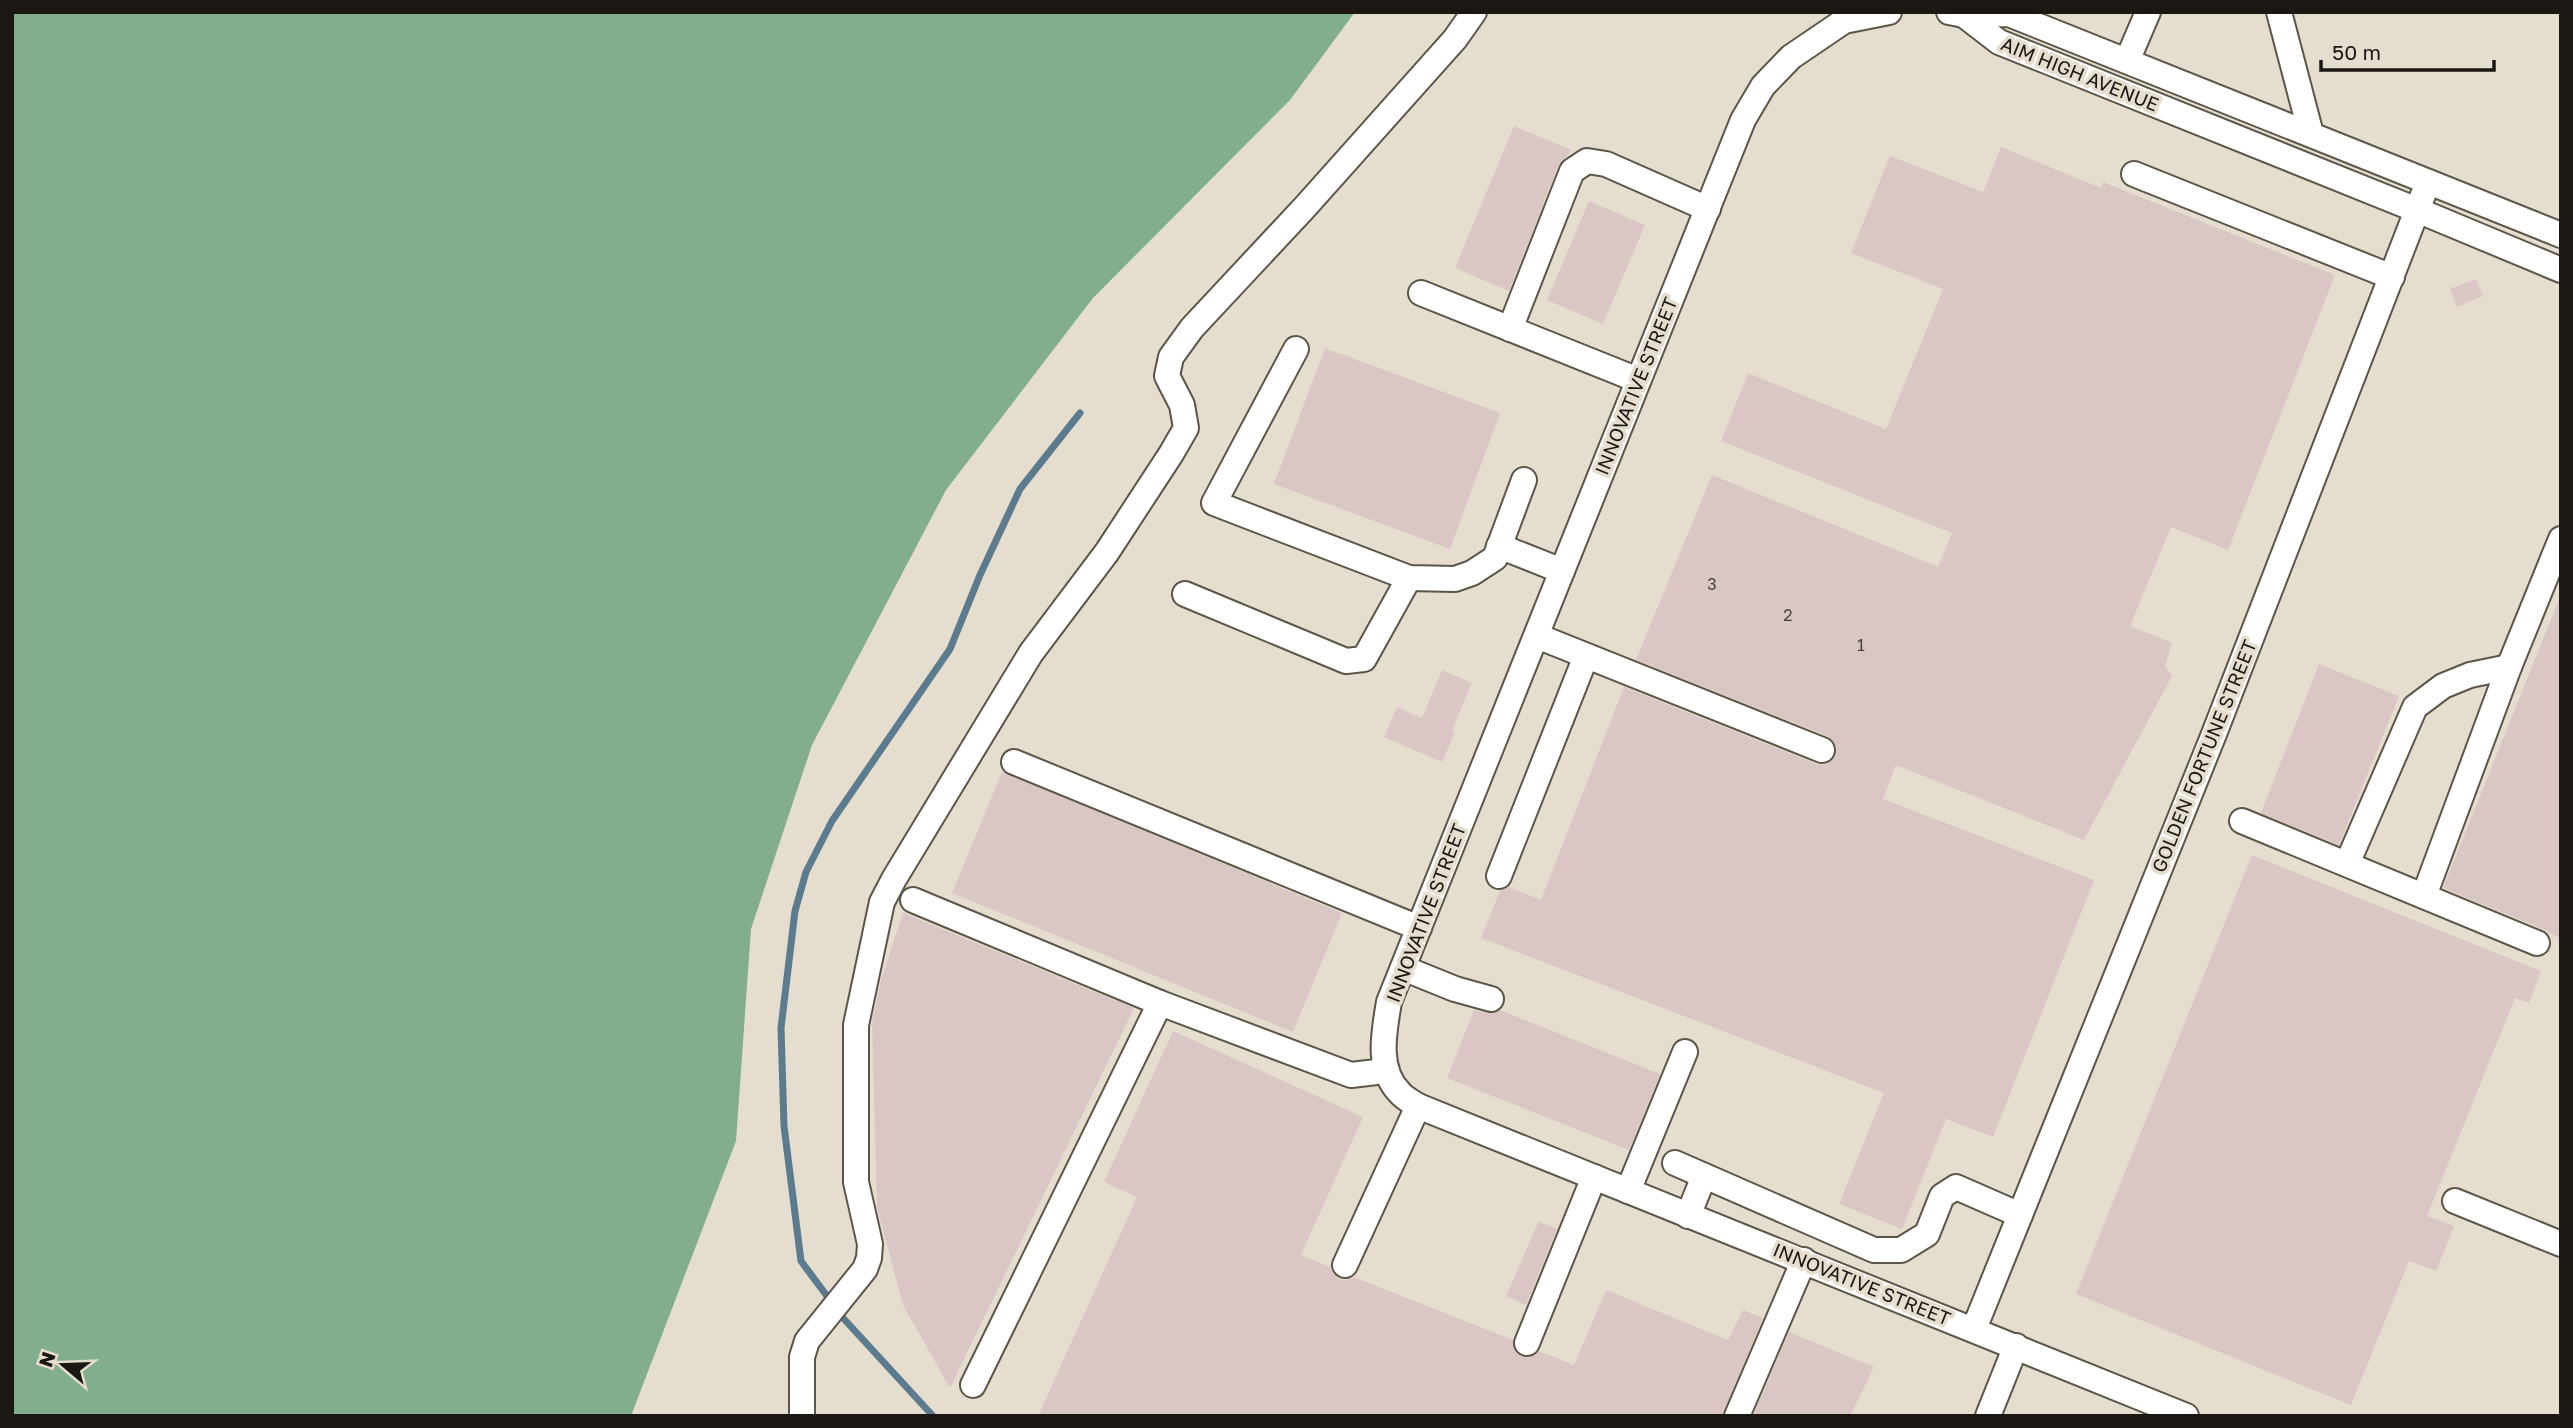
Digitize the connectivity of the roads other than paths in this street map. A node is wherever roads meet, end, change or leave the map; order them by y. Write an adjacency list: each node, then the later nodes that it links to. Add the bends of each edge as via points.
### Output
1 (1474, 12): 58 (street, via 1171,357 1167,376 1182,405 1186,428 1107,552 1031,653 882,902 856,1025 856,1182 869,1258 807,1341 802,1357)
2 (1889, 12): 10 (street, INNOVATIVE STREET, via 1844,21 1791,57 1763,86)
3 (2148, 12): 6 (street)
4 (2279, 12): 7 (street)
5 (1956, 14): 6 (street, AIM HIGH AVENUE, via 2009,14); 11 (street, AIM HIGH AVENUE, via 1999,42)
6 (2127, 61): 7 (street, AIM HIGH AVENUE)
7 (2311, 134): 9 (street, AIM HIGH AVENUE)
8 (2134, 174): 14 (street)
9 (2428, 182): 11 (street, GOLDEN FORTUNE STREET); 12 (street, AIM HIGH AVENUE)
10 (1708, 209): 16 (street, via 1606,164 1587,162 1572,171); 18 (street, INNOVATIVE STREET)
11 (2417, 210): 13 (street, AIM HIGH AVENUE); 14 (street, GOLDEN FORTUNE STREET)
12 (2561, 235)
13 (2561, 270)
14 (2392, 277): 48 (street, GOLDEN FORTUNE STREET)
15 (1421, 293): 16 (street)
16 (1510, 329): 18 (street)
17 (1296, 348): 23 (street, via 1214,503)
18 (1637, 380): 22 (street, INNOVATIVE STREET)
19 (1524, 480): 21 (street)
20 (2561, 538): 27 (street)
21 (1499, 546): 22 (street); 23 (street, via 1495,558 1472,573 1455,579)
22 (1562, 571): 25 (street, INNOVATIVE STREET)
23 (1409, 578): 24 (street, via 1364,659 1346,661)
24 (1185, 594)
25 (1536, 636): 26 (street); 35 (street, INNOVATIVE STREET)
26 (1586, 656): 28 (street); 32 (street)
27 (2509, 667): 31 (street, via 2443,686 2415,707); 33 (street)
28 (1822, 750)
29 (1014, 762): 35 (street)
30 (2242, 821): 31 (street)
31 (2347, 864): 33 (street)
32 (1499, 876)
33 (2424, 896): 36 (street)
34 (913, 900): 39 (street)
35 (1419, 928): 37 (street, INNOVATIVE STREET)
36 (2537, 943)
37 (1403, 968): 38 (street); 41 (street, INNOVATIVE STREET, via 1384,1036)
38 (1492, 999)
39 (1160, 1003): 41 (street, via 1351,1075); 56 (street)
40 (1685, 1052): 46 (street)
41 (1385, 1071): 42 (street, INNOVATIVE STREET, via 1399,1093)
42 (1418, 1106): 45 (street, INNOVATIVE STREET); 52 (street)
43 (1675, 1163): 44 (street)
44 (1704, 1176): 48 (street, via 1874,1250 1901,1250 1927,1234 1942,1196 1956,1188); 49 (street)
45 (1594, 1177): 46 (street, INNOVATIVE STREET); 54 (street)
46 (1628, 1191): 49 (street, INNOVATIVE STREET)
47 (2455, 1201): 50 (street)
48 (2020, 1215): 53 (street, GOLDEN FORTUNE STREET)
49 (1688, 1216): 51 (street, INNOVATIVE STREET)
50 (2561, 1244)
51 (1804, 1260): 53 (street, INNOVATIVE STREET); 59 (street)
52 (1345, 1265)
53 (1974, 1329): 55 (street, INNOVATIVE STREET)
54 (1527, 1343)
55 (2016, 1346): 57 (street, INNOVATIVE STREET); 60 (street)
56 (973, 1385)
57 (2185, 1415)
58 (802, 1416)
59 (1737, 1416)
60 (1988, 1416)

